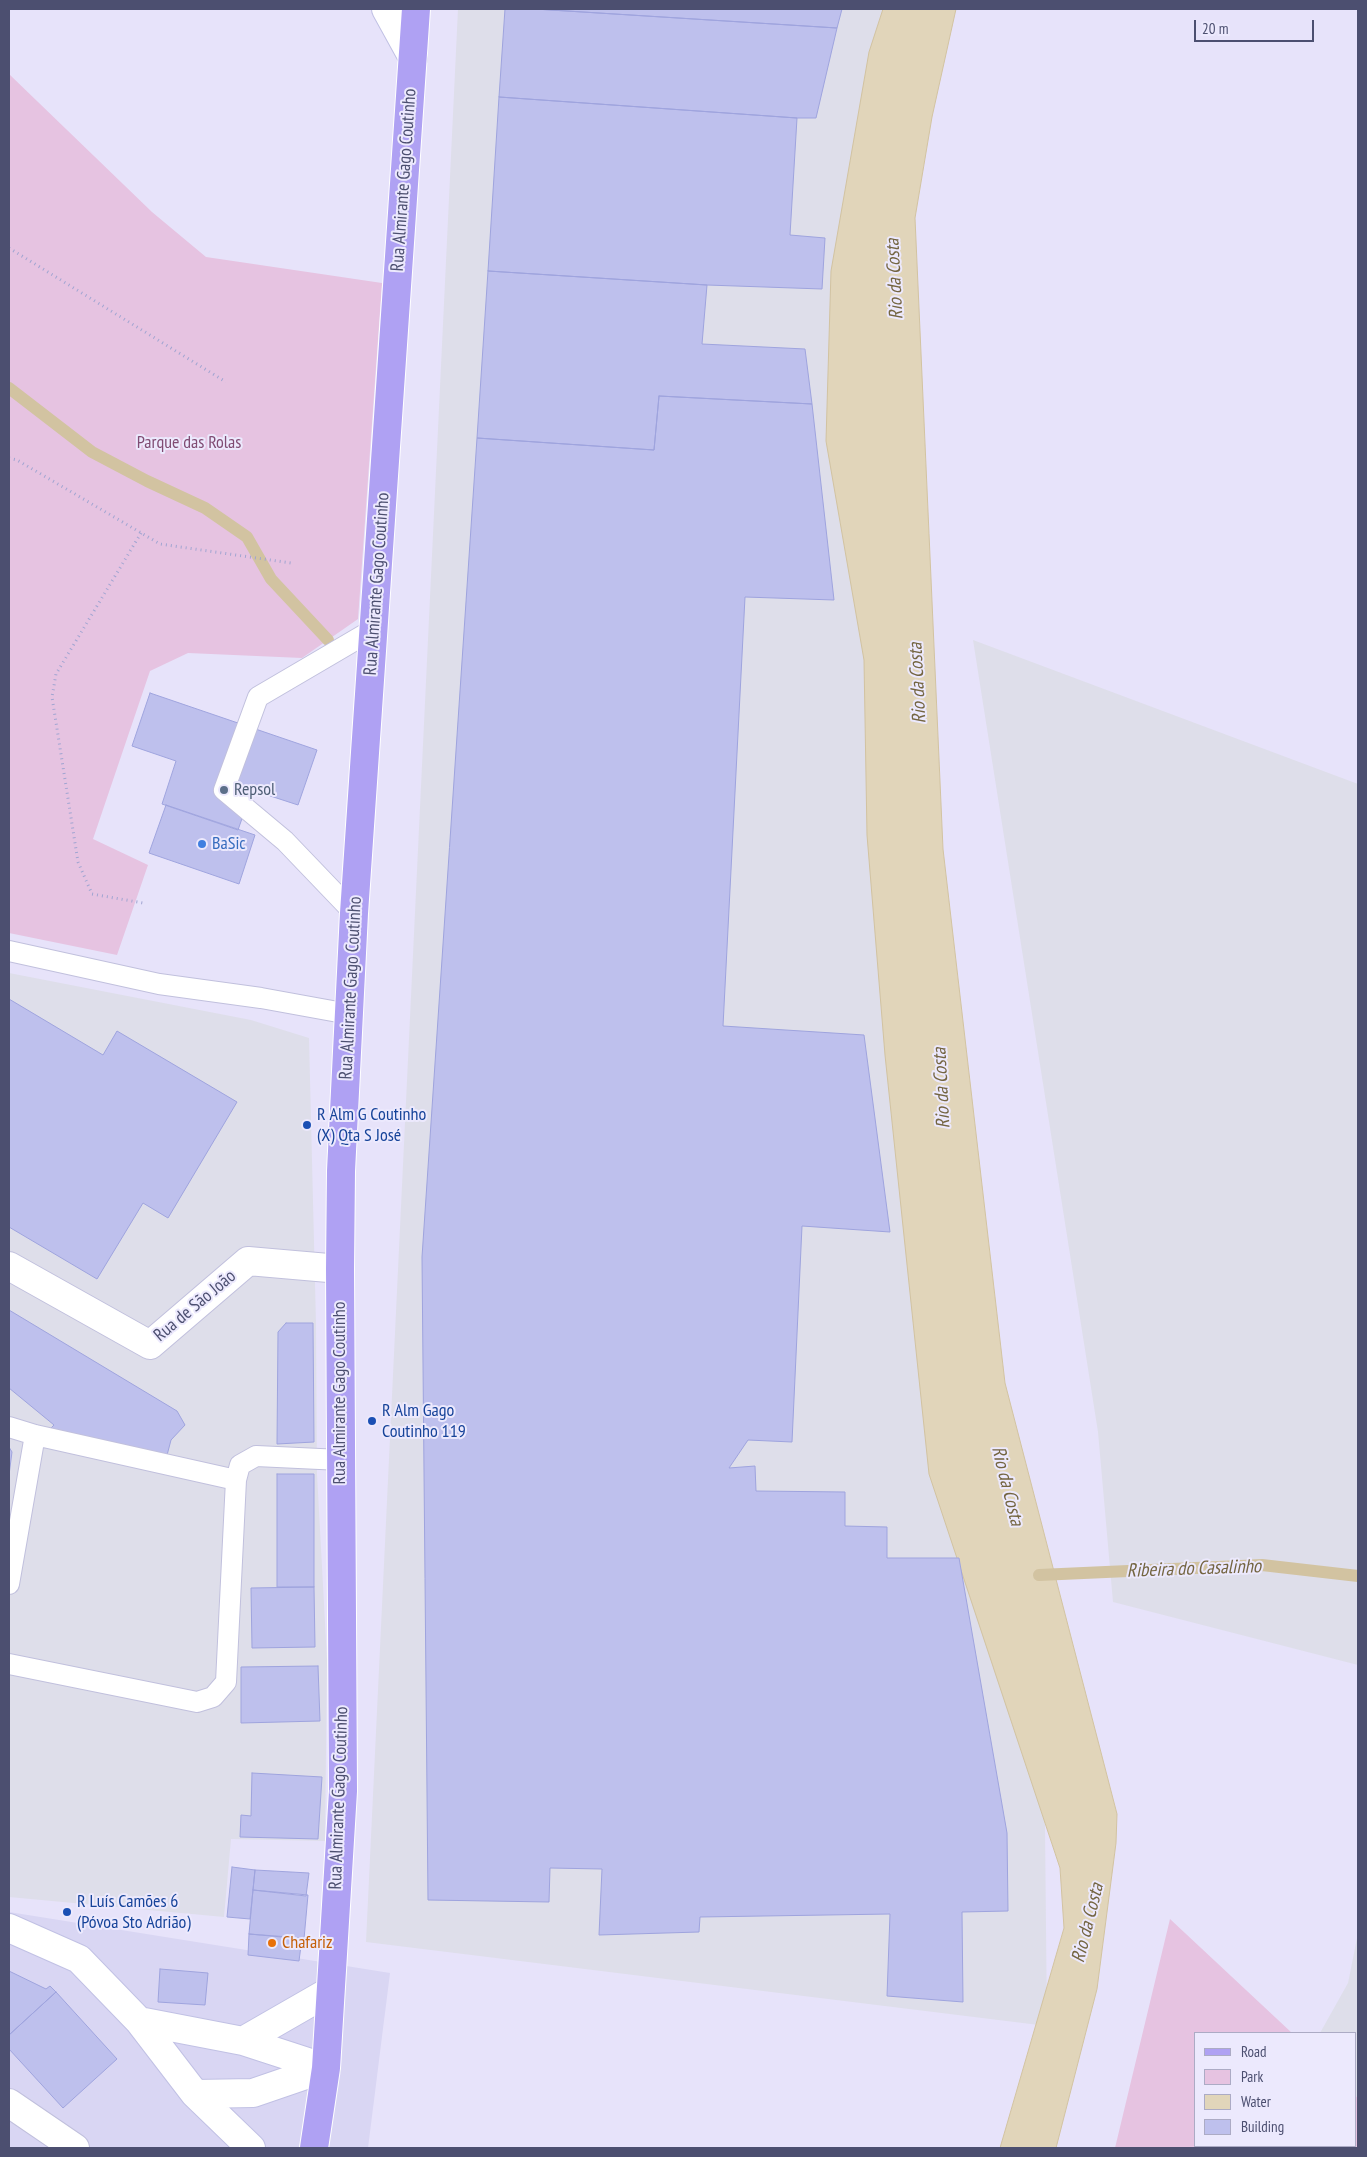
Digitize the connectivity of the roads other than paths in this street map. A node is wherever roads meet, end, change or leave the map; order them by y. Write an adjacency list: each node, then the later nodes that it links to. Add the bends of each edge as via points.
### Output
1 (386, 9): 3 (street)
2 (416, 9): 3 (main road, Rua Almirante Gago Coutinho)
3 (413, 58): 4 (main road, Rua Almirante Gago Coutinho)
4 (374, 628): 5 (main road, Rua Almirante Gago Coutinho); 5 (lane, via 258,698 224,790 285,841)
5 (354, 913): 7 (main road, Rua Almirante Gago Coutinho)
6 (9, 951): 7 (lane, via 159,984)
7 (349, 1014): 9 (main road, Rua Almirante Gago Coutinho)
8 (9, 1266): 9 (street, Rua de São João, via 150,1345 248,1262)
9 (340, 1269): 12 (main road, Rua Almirante Gago Coutinho)
10 (9, 1427): 11 (lane)
11 (35, 1435): 13 (lane); 14 (lane)
12 (341, 1460): 13 (lane, via 256,1456 240,1465); 17 (main road, Rua Almirante Gago Coutinho, via 343,1791)
13 (236, 1480): 15 (lane, via 226,1682 213,1697 196,1702)
14 (9, 1584)
15 (9, 1664)
16 (9, 1928): 18 (street, via 79,1959)
17 (330, 1990): 19 (street); 20 (main road, Rua Almirante Gago Coutinho)
18 (140, 2021): 19 (street); 21 (street)
19 (243, 2041): 20 (street)
20 (326, 2068): 21 (street, via 252,2093); 25 (main road, Rua Almirante Gago Coutinho)
21 (195, 2094): 24 (street)
22 (9, 2103): 23 (street)
23 (75, 2148)
24 (251, 2148)
25 (314, 2148)

